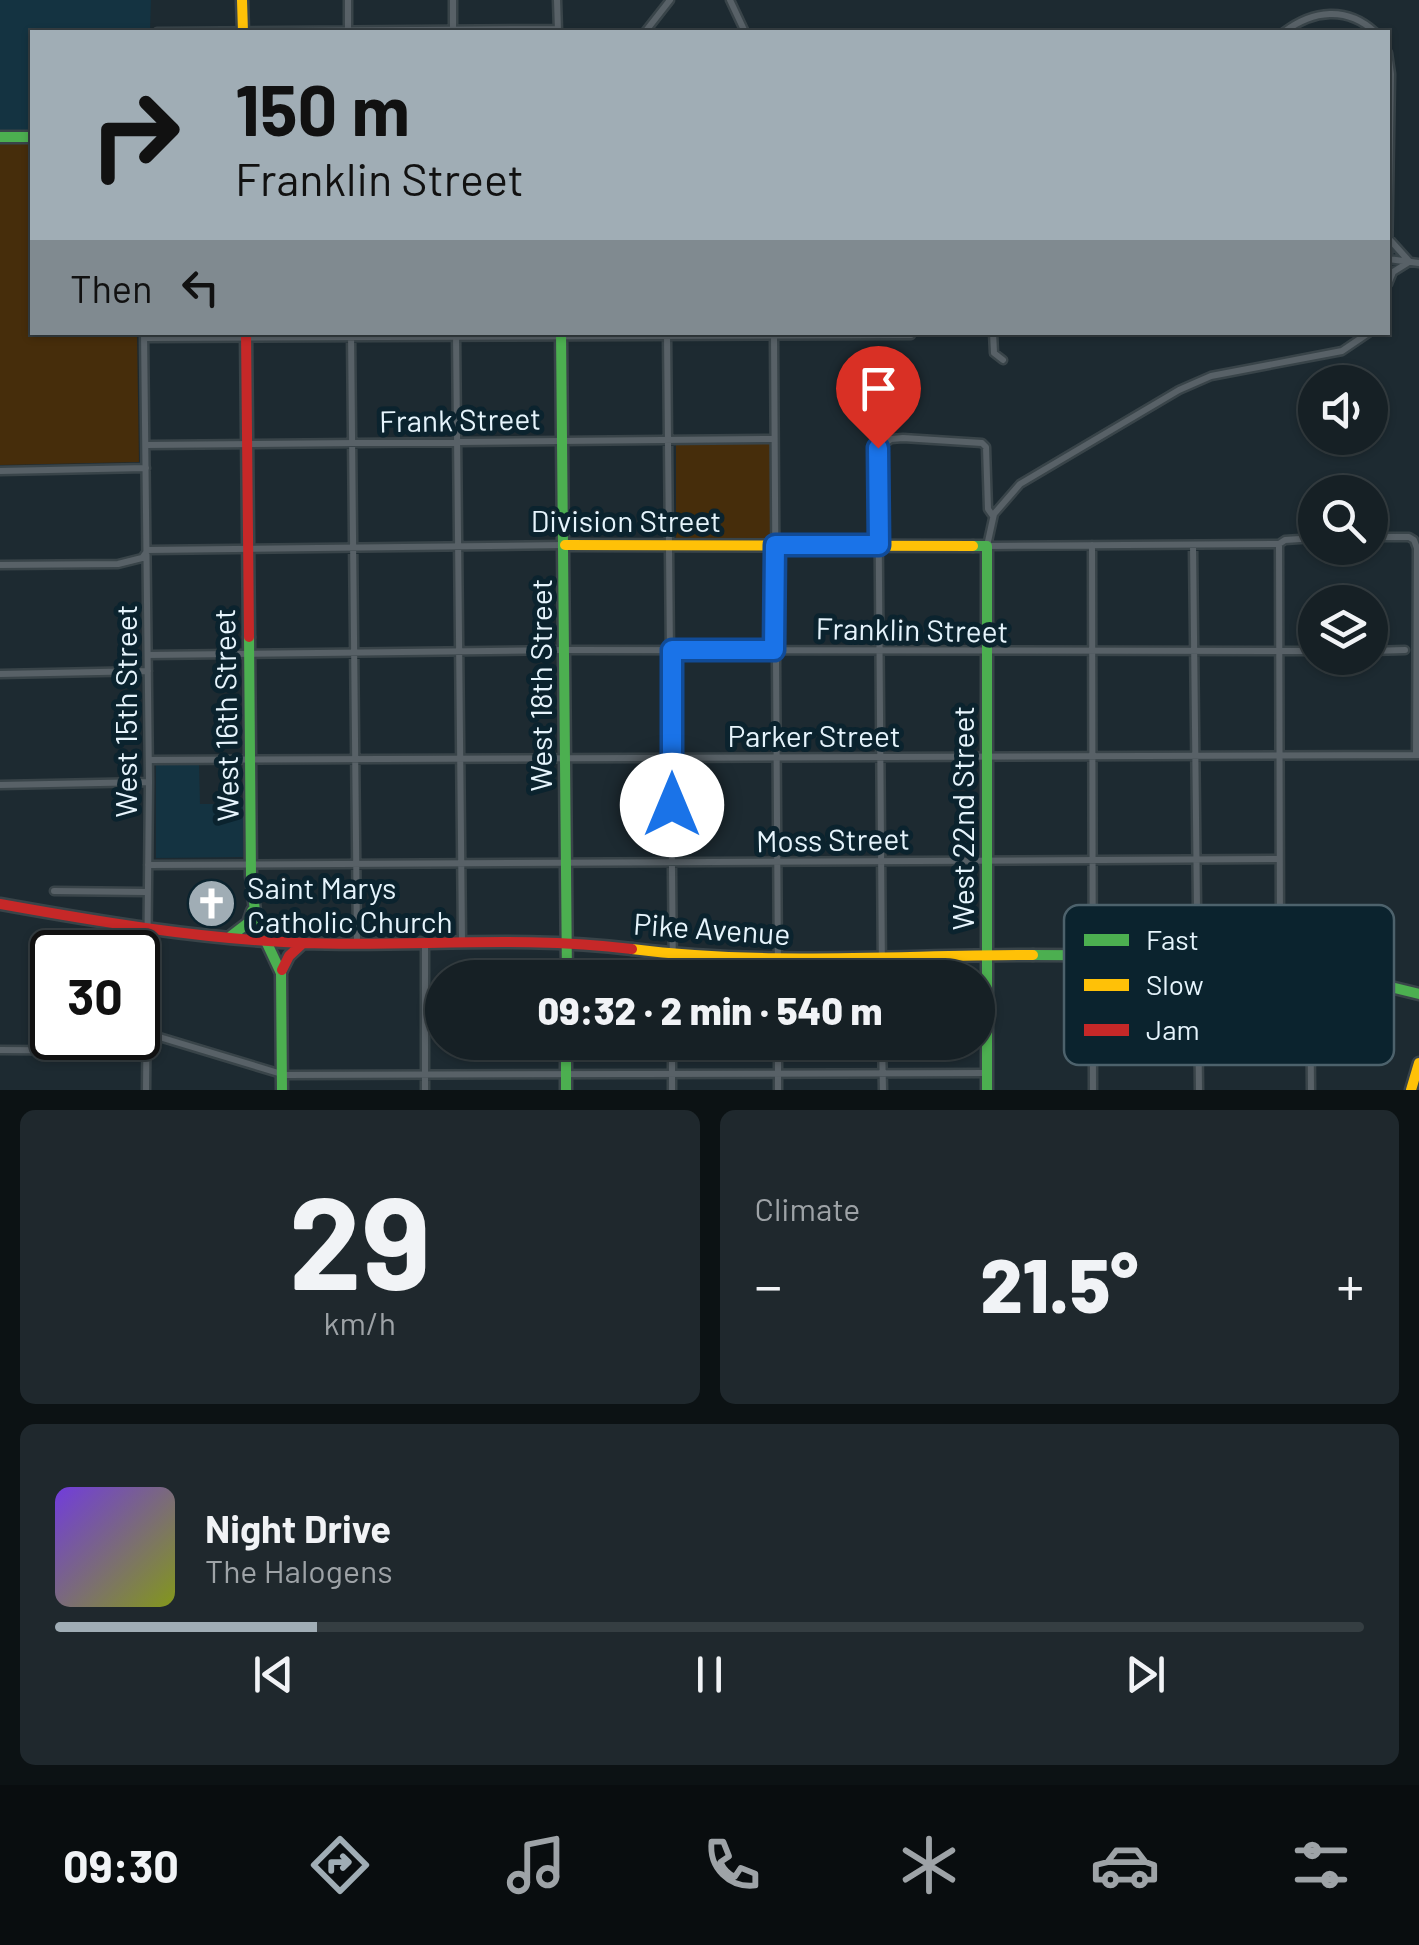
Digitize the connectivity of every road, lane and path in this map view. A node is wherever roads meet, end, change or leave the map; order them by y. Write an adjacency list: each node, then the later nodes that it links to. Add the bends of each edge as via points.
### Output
1 (242, 0): 7 (street)
2 (348, 0): 8 (street)
3 (453, 0): 9 (street)
4 (557, 0): 10 (street)
5 (670, 0): 11 (street)
6 (730, 0): 12 (street)
7 (243, 30)
8 (348, 30)
9 (453, 30)
10 (558, 30)
11 (647, 30)
12 (744, 30)
13 (1287, 30): 14 (street, via 1332,13)
14 (1372, 30)
15 (1390, 67): 18 (street)
16 (0, 137): 17 (street)
17 (30, 137)
18 (1390, 156)
19 (1390, 240): 21 (street)
20 (1390, 260): 21 (street)
21 (1410, 262): 22 (street); 23 (street)
22 (1419, 264)
23 (1390, 280)
24 (144, 335): 33 (street); 42 (street, West 15th Street)
25 (351, 335): 26 (street); 33 (street); 40 (street)
26 (456, 335): 39 (street)
27 (561, 335): 38 (street, West 18th Street)
28 (668, 335): 37 (street)
29 (721, 335): 34 (street)
30 (911, 335): 34 (street)
31 (993, 335): 35 (street, via 994,353)
32 (1366, 335): 45 (street, via 1342,351 1211,376 1179,390 1020,484)
33 (246, 336): 41 (street, West 16th Street)
34 (774, 336): 36 (street)
35 (1003, 360)
36 (774, 439): 37 (street, Frank Street); 52 (street)
37 (669, 440): 38 (street, Frank Street); 51 (street)
38 (562, 441): 39 (street, Frank Street); 50 (street, West 18th Street)
39 (457, 442): 40 (street, Frank Street); 55 (street)
40 (352, 443): 41 (street, Frank Street); 57 (street)
41 (247, 444): 42 (street, Frank Street); 58 (street, West 16th Street)
42 (146, 445): 43 (street, West 15th Street)
43 (146, 468): 44 (street); 59 (street, West 15th Street)
44 (0, 470)
45 (993, 516): 53 (street, via 986,447 892,438 878,448); 56 (street)
46 (1388, 537): 60 (street, via 1412,538)
47 (1298, 539): 49 (street, Division Street)
48 (1194, 544): 49 (street, Division Street); 54 (street, Division Street); 73 (street)
49 (1279, 544): 69 (street)
50 (565, 545): 51 (street, Division Street); 55 (street, Division Street); 62 (street, West 18th Street)
51 (670, 545): 52 (street, Division Street); 63 (street)
52 (775, 545): 53 (street, Division Street); 64 (street)
53 (879, 545): 56 (street, Division Street); 65 (street)
54 (1092, 545): 56 (street, Division Street); 72 (street)
55 (458, 546): 57 (street, Division Street); 71 (street)
56 (988, 546): 68 (street, West 22nd Street)
57 (354, 548): 58 (street, Division Street); 75 (street)
58 (248, 549): 59 (street, Division Street); 74 (street, West 16th Street)
59 (148, 550): 61 (street, Division Street, via 118,564); 76 (street, West 15th Street)
60 (1417, 558): 79 (street)
61 (0, 565)
62 (566, 650): 63 (street, Franklin Street); 71 (street, Franklin Street); 86 (street, West 18th Street)
63 (672, 650): 64 (street, Franklin Street); 87 (street)
64 (774, 650): 65 (street, Franklin Street); 84 (street)
65 (879, 650): 68 (street, Franklin Street); 85 (street)
66 (1388, 650): 67 (street)
67 (1405, 650)
68 (988, 651): 72 (street, Franklin Street); 81 (street, West 22nd Street)
69 (1279, 651): 70 (street, Franklin Street); 73 (street, Franklin Street); 80 (street)
70 (1298, 651)
71 (460, 652): 75 (street, Franklin Street); 89 (street)
72 (1092, 652): 73 (street, Franklin Street); 82 (street)
73 (1194, 652): 83 (street)
74 (249, 653): 75 (street, Franklin Street); 76 (street, Franklin Street); 91 (street, West 16th Street)
75 (355, 653): 88 (street)
76 (148, 656): 77 (street, West 15th Street)
77 (148, 671): 78 (street); 90 (street, West 15th Street)
78 (0, 674)
79 (1418, 754): 80 (street, Parker Street)
80 (1279, 755): 83 (street, Parker Street); 95 (street)
81 (988, 756): 82 (street, Parker Street); 85 (street, Parker Street); 94 (street, West 22nd Street)
82 (1093, 756): 83 (street, Parker Street); 96 (street)
83 (1195, 756): 97 (street)
84 (776, 757): 85 (street, Parker Street); 87 (street, Parker Street); 98 (street)
85 (880, 757): 99 (street)
86 (565, 758): 87 (street, Parker Street); 89 (street, Parker Street); 100 (street, West 18th Street)
87 (672, 758): 101 (street)
88 (356, 759): 89 (street, Parker Street); 91 (street, Parker Street); 102 (street)
89 (460, 759): 103 (street)
90 (149, 760): 91 (street, Parker Street); 92 (street, West 15th Street)
91 (250, 760): 104 (street, West 16th Street)
92 (149, 782): 93 (street); 105 (street, West 15th Street)
93 (0, 785)
94 (988, 859): 96 (street, Moss Street); 99 (street, Moss Street); 123 (street, West 22nd Street)
95 (1279, 859): 97 (street, Moss Street); 111 (street)
96 (1093, 860): 97 (street, Moss Street); 109 (street)
97 (1196, 860): 110 (street)
98 (777, 862): 99 (street, Moss Street); 101 (street, Moss Street); 128 (street)
99 (881, 862): 125 (street)
100 (566, 863): 101 (street, Moss Street); 103 (street, Moss Street); 119 (street, West 18th Street)
101 (673, 863): 122 (street)
102 (357, 864): 103 (street, Moss Street); 104 (street, Moss Street); 120 (street)
103 (461, 864): 118 (street)
104 (251, 865): 105 (street, Moss Street); 112 (street, West 16th Street)
105 (148, 866): 107 (street, West 15th Street)
106 (54, 891): 107 (street)
107 (146, 892): 113 (street, West 15th Street)
108 (0, 904): 113 (street, Pike Avenue)
109 (1093, 905)
110 (1196, 905)
111 (1280, 905)
112 (253, 908): 115 (street, via 248,923); 116 (street, West 16th Street)
113 (145, 930)
114 (160, 931): 115 (street, Pike Avenue)
115 (228, 938): 116 (street, Pike Avenue)
116 (267, 941): 121 (street, Pike Avenue); 129 (street, West 16th Street)
117 (424, 941): 118 (street, Pike Avenue); 120 (street, Pike Avenue); 148 (street)
118 (462, 941): 119 (street, Pike Avenue)
119 (567, 941): 122 (street, Pike Avenue); 126 (street, West 18th Street)
120 (358, 942): 121 (street, Pike Avenue)
121 (303, 944): 129 (street)
122 (673, 954): 127 (street); 128 (street, Pike Avenue)
123 (987, 955): 124 (street, Pike Avenue); 125 (street, Pike Avenue); 146 (street, West 22nd Street)
124 (1064, 956)
125 (882, 958): 128 (street, Pike Avenue)
126 (567, 960)
127 (673, 960)
128 (778, 960)
129 (282, 972): 147 (street, West 16th Street)
130 (1394, 988): 131 (street, Pike Avenue)
131 (1419, 994)
132 (160, 1037): 147 (street)
133 (0, 1050): 134 (street)
134 (30, 1050)
135 (146, 1060): 151 (street, West 15th Street)
136 (566, 1060): 144 (street)
137 (672, 1060): 149 (street)
138 (778, 1060): 150 (street)
139 (882, 1060): 145 (street)
140 (1419, 1064): 162 (street)
141 (1093, 1065): 159 (street)
142 (1198, 1065): 160 (street)
143 (1311, 1065): 161 (street)
144 (566, 1072): 148 (street); 149 (street); 154 (street)
145 (882, 1073): 146 (street); 150 (street); 157 (street)
146 (987, 1073): 158 (street, West 22nd Street)
147 (282, 1074): 148 (street); 152 (street, West 16th Street)
148 (425, 1074): 153 (street)
149 (672, 1074): 150 (street); 155 (street)
150 (778, 1074): 156 (street)
151 (146, 1090)
152 (282, 1090)
153 (425, 1090)
154 (566, 1090)
155 (672, 1090)
156 (778, 1090)
157 (882, 1090)
158 (987, 1090)
159 (1093, 1090)
160 (1198, 1090)
161 (1311, 1090)
162 (1411, 1090)

